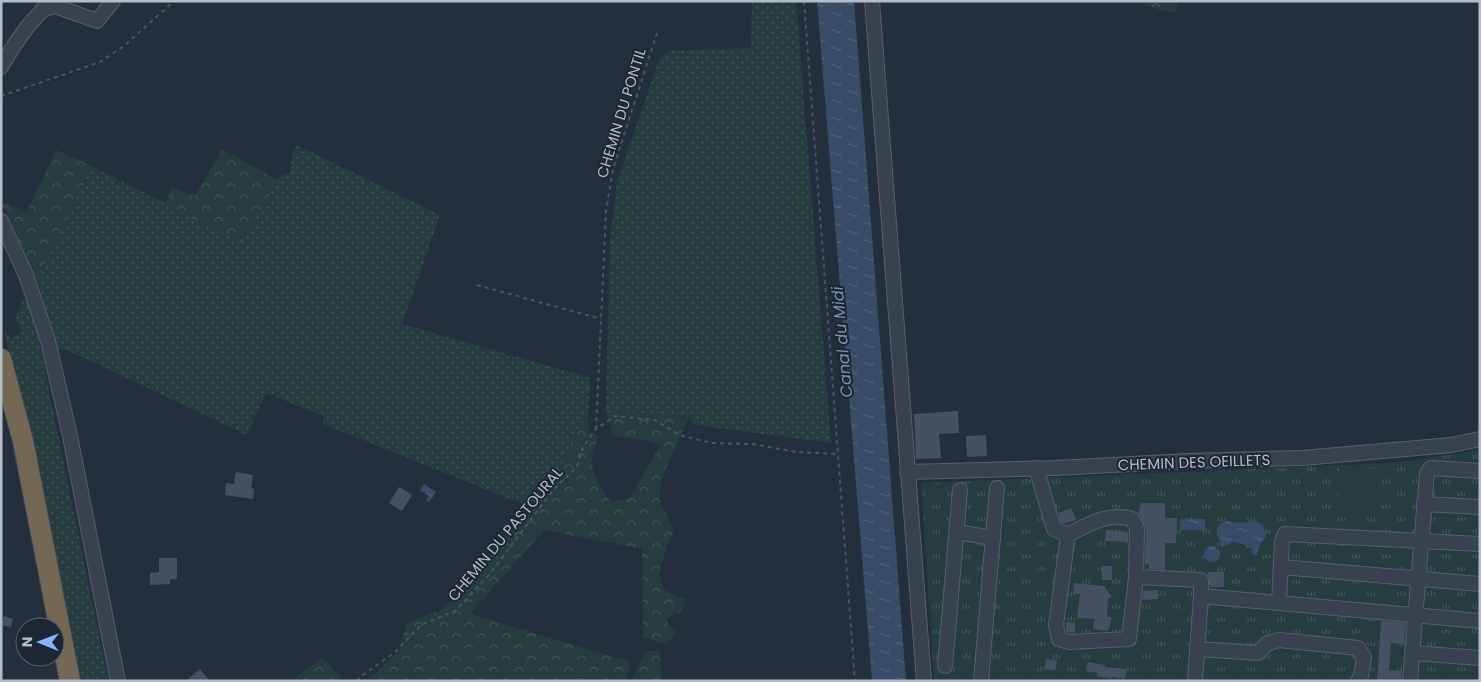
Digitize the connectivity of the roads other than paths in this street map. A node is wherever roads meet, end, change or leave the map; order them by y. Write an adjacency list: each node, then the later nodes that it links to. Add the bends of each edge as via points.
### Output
1 (113, 1): 3 (street, via 96,21)
2 (872, 1): 11 (street)
3 (46, 5): 4 (street)
4 (1, 67)
5 (1, 221): 37 (street, via 26,275 48,341)
6 (1, 359): 36 (highway, via 23,442)
7 (1, 387): 28 (highway)
8 (1480, 439): 9 (street, CHEMIN DES OEILLETS, via 1452,445 1303,458)
9 (1036, 468): 11 (street, CHEMIN DES OEILLETS); 17 (street, via 1054,530)
10 (1480, 471): 14 (street, via 1431,468 1427,473)
11 (907, 472): 38 (street)
12 (997, 488): 18 (street)
13 (960, 490): 16 (street)
14 (1424, 504): 15 (street); 19 (street)
15 (1480, 507)
16 (957, 532): 18 (street); 33 (street)
17 (1068, 535): 22 (street, via 1097,519 1132,519 1137,528); 22 (street, via 1056,625 1059,639 1069,642 1129,639)
18 (993, 538): 39 (street)
19 (1421, 540): 20 (street); 21 (street, via 1285,534); 23 (street)
20 (1480, 544)
21 (1281, 567): 23 (street); 26 (street)
22 (1136, 577): 25 (street, via 1201,580)
23 (1418, 579): 24 (street); 27 (street)
24 (1480, 584)
25 (1201, 596): 26 (street); 30 (street)
26 (1279, 602): 27 (street)
27 (1415, 616): 29 (street); 31 (street)
28 (49, 617)
29 (1480, 620)
30 (1198, 650): 40 (street); 41 (street, via 1258,653 1279,640 1358,648 1364,657)
31 (1412, 653): 32 (street); 42 (street)
32 (1480, 658)
33 (945, 666)
34 (58, 667): 35 (highway)
35 (60, 681)
36 (70, 681)
37 (118, 681)
38 (924, 681)
39 (981, 681)
40 (1196, 681)
41 (1358, 681)
42 (1410, 681)

